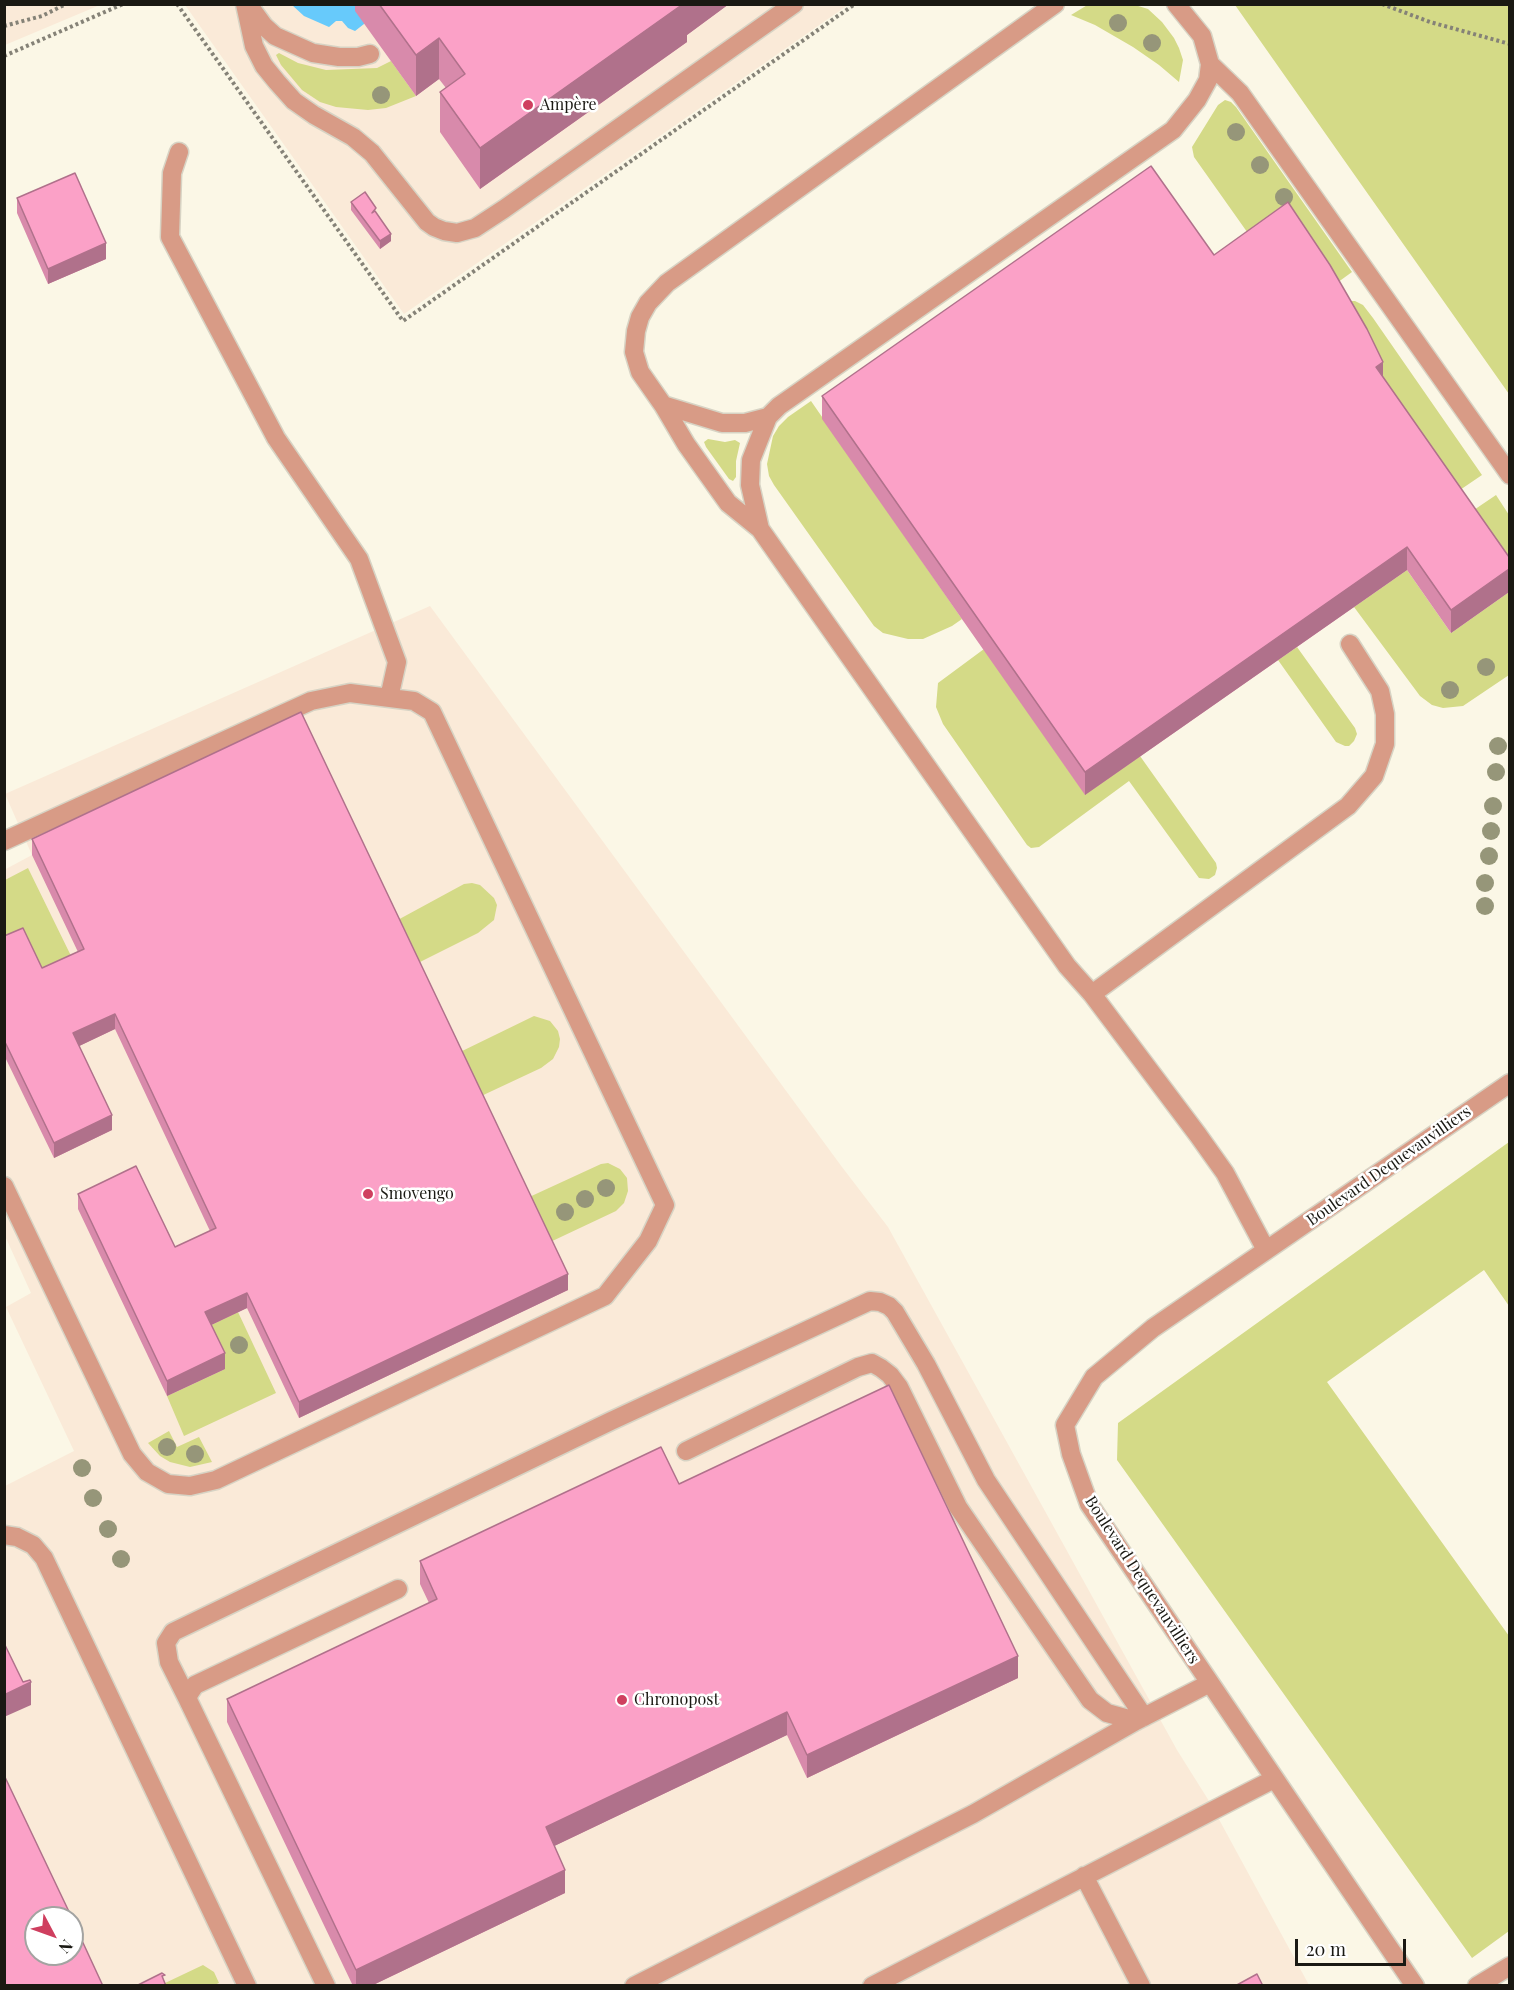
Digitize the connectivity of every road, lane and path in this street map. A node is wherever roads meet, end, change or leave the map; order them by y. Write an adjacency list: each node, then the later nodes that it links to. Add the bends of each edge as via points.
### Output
1 (66, 4): 10 (path, via 42,16)
2 (123, 4): 13 (path)
3 (177, 4): 6 (path, via 403,321)
4 (246, 4): 5 (street, via 254,46 264,66 294,101 372,153 427,222 457,233 475,228 504,209); 12 (street, via 275,36 313,53 339,57)
5 (794, 4)
6 (855, 4)
7 (1055, 4): 16 (street, via 666,283 640,316 634,352 640,372)
8 (1176, 4): 14 (street, via 1202,36)
9 (1382, 4): 11 (path)
10 (4, 26)
11 (1509, 44)
12 (370, 54)
13 (4, 56)
14 (1210, 64): 17 (street, via 1208,80 1197,100 1173,130 805,387); 18 (street, via 1240,93)
15 (179, 152): 21 (street, via 172,173 170,237 276,438 359,559 397,662)
16 (663, 405): 17 (street, via 722,423); 19 (street, via 728,503)
17 (768, 417): 19 (street, via 749,472)
18 (1509, 475)
19 (760, 529): 23 (street, via 1060,956)
20 (1350, 644): 23 (street, via 1380,691 1385,714 1386,744 1374,776 1348,806)
21 (389, 698): 22 (street, via 350,693 311,701); 25 (street, via 414,701 432,712 665,1205 648,1241 605,1296 216,1480 190,1486 168,1484 147,1472 132,1454)
22 (4, 841)
23 (1092, 994): 26 (street, via 1225,1173)
24 (1509, 1083): 26 (street, Boulevard Dequevauvilliers)
25 (4, 1186)
26 (1266, 1250): 30 (street, Boulevard Dequevauvilliers, via 1153,1328 1094,1377 1065,1425 1089,1503)
27 (686, 1451): 32 (street, via 858,1367 872,1363 882,1368 899,1387 958,1507 1090,1700 1107,1713)
28 (4, 1535): 36 (street, via 33,1545 44,1558)
29 (398, 1589): 31 (street, via 195,1685)
30 (1210, 1683): 32 (street); 33 (street, Boulevard Dequevauvilliers)
31 (188, 1700): 32 (street, via 169,1662 166,1643 173,1632 870,1301 889,1305 895,1312 986,1480); 37 (street)
32 (1140, 1719): 38 (street, via 973,1814)
33 (1274, 1779): 34 (street); 41 (street, Boulevard Dequevauvilliers)
34 (1084, 1876): 39 (street); 40 (street)
35 (1509, 1966): 42 (street)
36 (247, 1986)
37 (326, 1986)
38 (634, 1986)
39 (872, 1986)
40 (1141, 1986)
41 (1415, 1986)
42 (1477, 1986)

